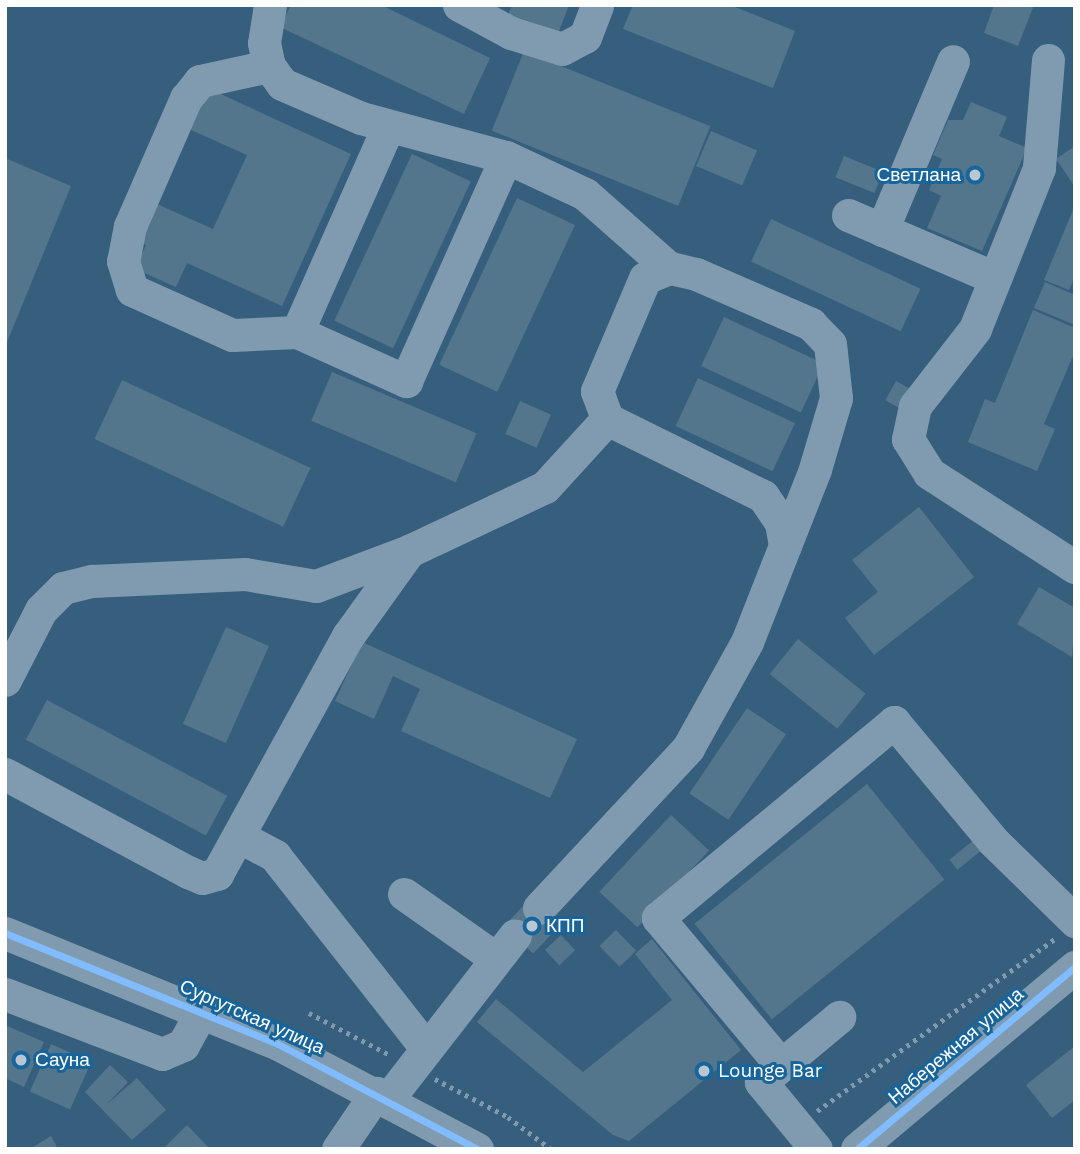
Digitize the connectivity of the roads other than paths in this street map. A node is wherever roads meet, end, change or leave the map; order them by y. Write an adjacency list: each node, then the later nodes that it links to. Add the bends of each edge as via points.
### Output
1 (270, 5): 6 (street, via 264,43)
2 (459, 5): 3 (street, via 510,33 562,50 585,37)
3 (597, 5)
4 (1048, 60): 7 (street)
5 (953, 61): 11 (street)
6 (269, 66): 8 (street, via 282,84); 14 (street, via 200,80 186,98 130,226 123,261 132,290 232,335)
7 (1060, 101): 13 (street, via 1040,168)
8 (388, 127): 9 (street); 14 (street)
9 (506, 157): 12 (street, via 584,194); 14 (street, via 406,381)
10 (848, 215): 11 (street)
11 (882, 230): 13 (street)
12 (669, 268): 15 (street, via 645,278 597,391); 16 (street, via 778,306 811,324 830,344 836,398)
13 (995, 278): 18 (street, via 975,329 915,407 908,424 911,451 929,473)
14 (297, 332)
15 (607, 419): 16 (street, via 762,496 781,523); 17 (street, via 545,487)
16 (785, 545): 23 (street, via 747,642 688,748)
17 (409, 551): 19 (street, via 316,586 245,574 92,581 63,588 41,610); 21 (street, via 348,636)
18 (1075, 567)
19 (5, 680)
20 (5, 774): 21 (street, via 202,878 217,874)
21 (240, 837): 30 (street, via 275,856)
22 (404, 894): 30 (street, via 505,947)
23 (539, 908)
24 (1069, 927): 31 (street, via 1018,875 894,722 658,918)
25 (5, 933): 28 (street, Сургутская улица)
26 (1075, 967): 36 (street, Набережная улица)
27 (5, 994): 28 (street, via 162,1054 184,1045)
28 (202, 1011): 32 (street, Сургутская улица)
29 (839, 1017): 31 (street)
30 (426, 1048): 32 (street)
31 (781, 1065): 33 (street, via 761,1082)
32 (382, 1096): 34 (street); 35 (street, Сургутская улица)
33 (806, 1137)
34 (338, 1149)
35 (477, 1149)
36 (857, 1149)

